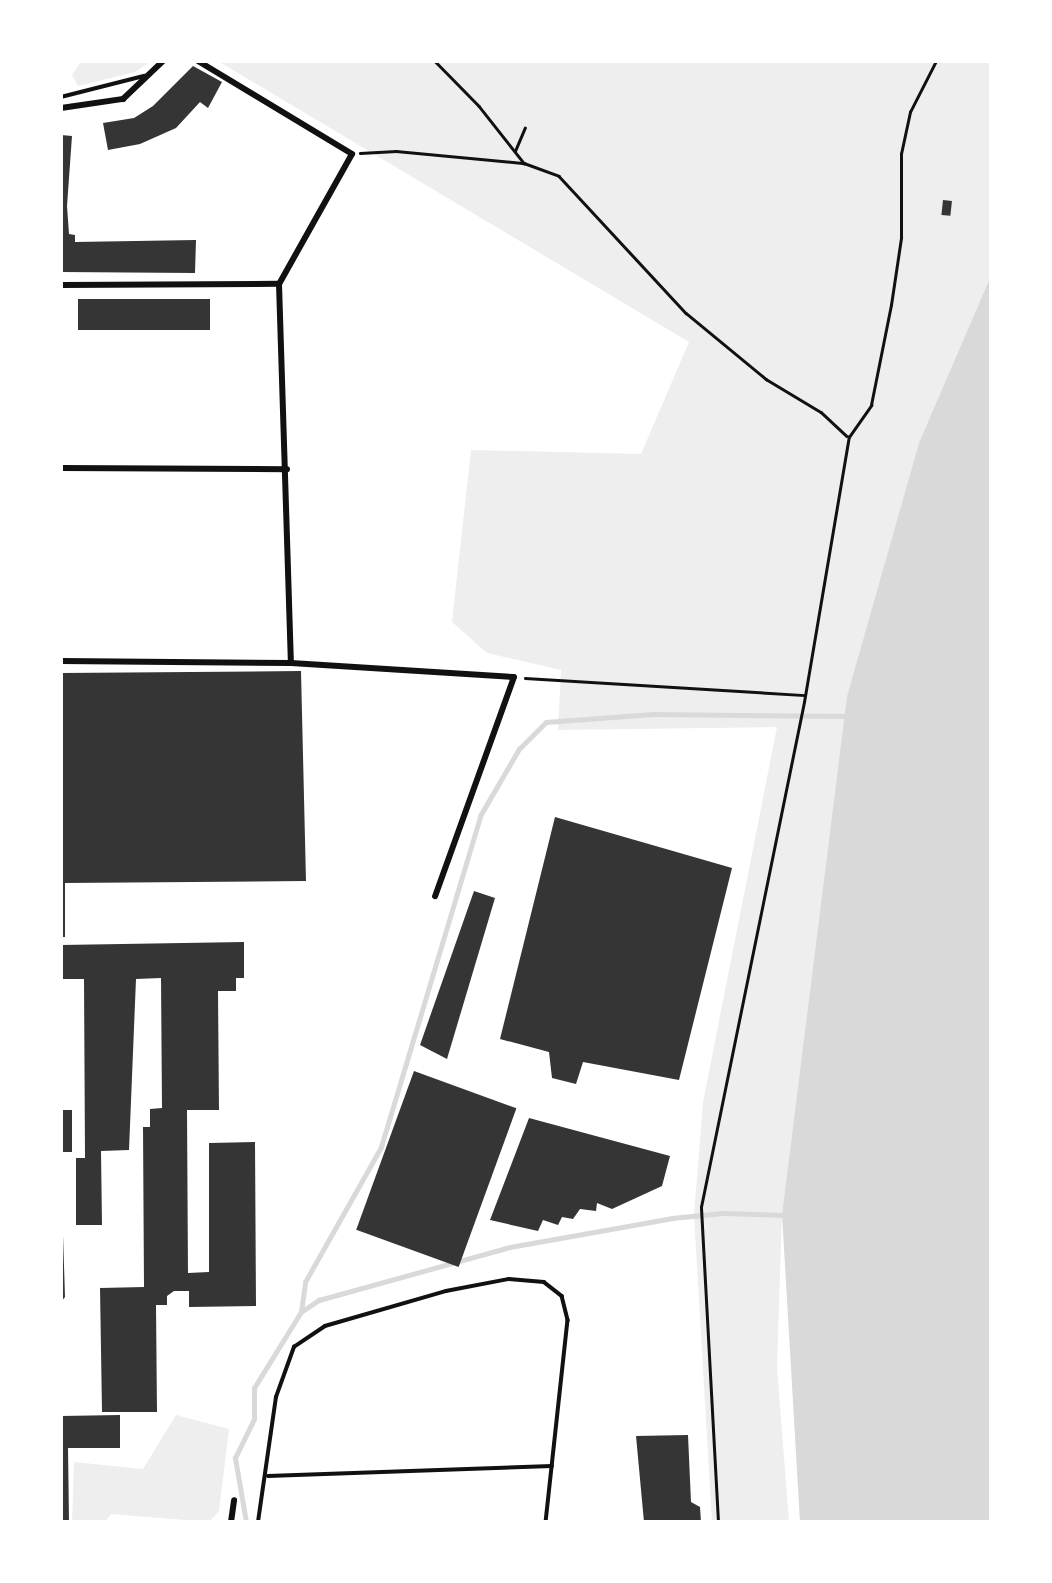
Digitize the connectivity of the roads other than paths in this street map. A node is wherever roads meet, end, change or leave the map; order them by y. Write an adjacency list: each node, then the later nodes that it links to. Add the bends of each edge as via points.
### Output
1 (163, 61): 3 (street)
2 (198, 61): 6 (street, via 352,154)
3 (153, 73): 4 (lane); 5 (street, via 123,99)
4 (61, 97)
5 (61, 108)
6 (279, 284): 7 (street); 9 (street)
7 (61, 285)
8 (61, 468): 9 (street)
9 (286, 469): 11 (street)
10 (61, 662): 11 (street)
11 (291, 663): 12 (street, via 514,677)
12 (435, 896)
13 (553, 1466): 14 (lane); 14 (lane, via 568,1320 562,1296 544,1282 509,1279 446,1291 325,1326 294,1347 276,1397); 18 (lane)
14 (268, 1476): 17 (lane)
15 (234, 1500): 16 (street)
16 (231, 1522)
17 (258, 1522)
18 (546, 1522)

